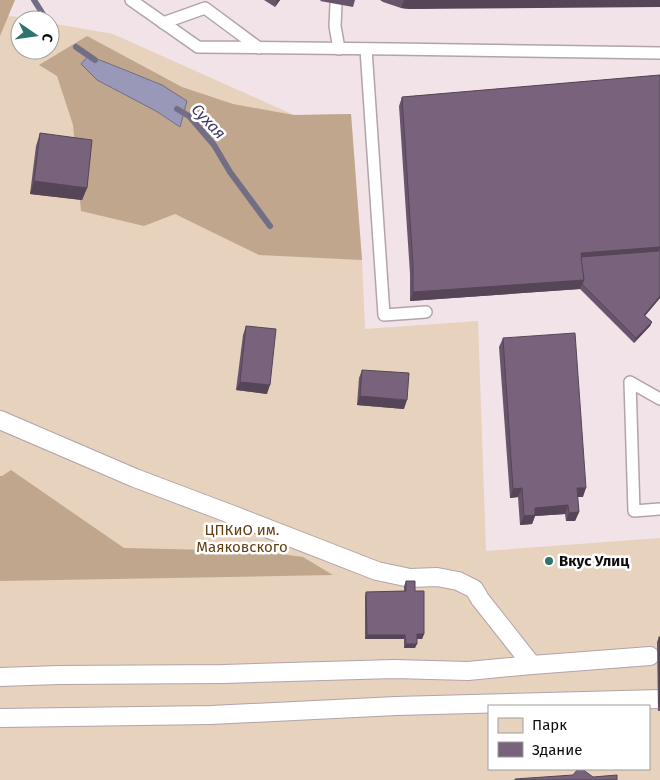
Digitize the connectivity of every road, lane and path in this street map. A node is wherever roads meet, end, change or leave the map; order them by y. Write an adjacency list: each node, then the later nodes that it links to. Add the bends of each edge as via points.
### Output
1 (133, 1): 3 (lane)
2 (336, 4): 5 (lane)
3 (164, 23): 4 (lane, via 198,47); 4 (lane, via 205,8)
4 (259, 48): 5 (lane)
5 (339, 49): 6 (lane)
6 (366, 49): 7 (lane); 8 (lane, via 384,315)
7 (660, 53)
8 (426, 312)
9 (660, 398): 11 (lane, via 630,382 634,510)
10 (0, 420): 13 (street, via 135,478 377,571 410,578 437,577 458,581 474,589)
11 (660, 509)
12 (650, 656): 13 (street)
13 (532, 664): 14 (street, via 468,670)
14 (0, 677)
15 (660, 699): 16 (street, via 211,715)
16 (0, 718)

